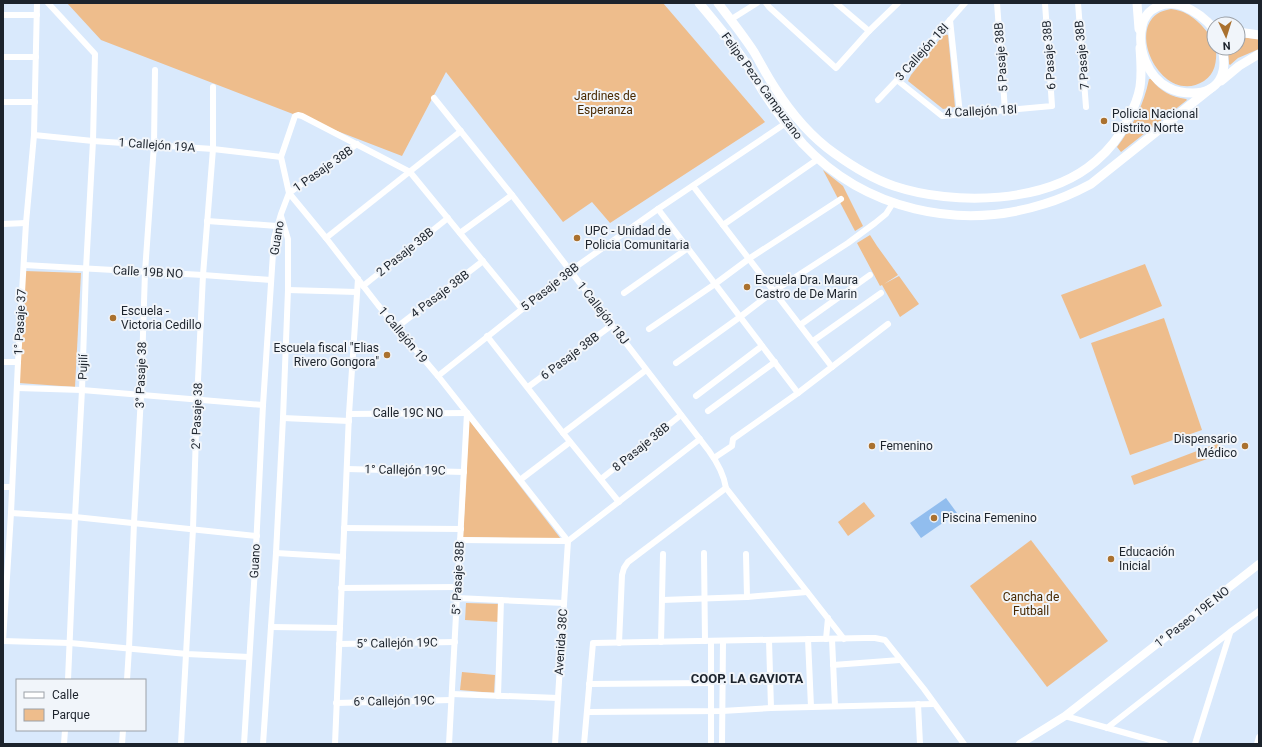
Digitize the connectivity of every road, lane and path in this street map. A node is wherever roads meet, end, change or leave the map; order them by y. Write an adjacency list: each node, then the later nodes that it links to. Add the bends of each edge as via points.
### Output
1 (37, 3): 17 (street, 1° Pasaje 37)
2 (48, 3): 45 (street, Pujilí, via 95,54)
3 (699, 3): 42 (main road, Felipe Pezo Campuzano, via 737,51)
4 (718, 3): 19 (main road, Felipe Pezo Campuzano)
5 (757, 3): 19 (street)
6 (766, 3): 21 (street, via 836,68)
7 (836, 3): 21 (street)
8 (898, 3): 21 (street)
9 (965, 3): 20 (street, 3 Callejón 18I)
10 (996, 3): 40 (street, 5 Pasaje 38B)
11 (1045, 3): 38 (street, 6 Pasaje 38B)
12 (1078, 3): 39 (street, 7 Pasaje 38B)
13 (1137, 3): 24 (main road)
14 (1182, 3): 15 (main road)
15 (1190, 10): 18 (main road); 24 (main road, via 1175,4 1154,7 1142,23)
16 (3, 15): 17 (street)
17 (37, 15): 29 (street, 1° Pasaje 37)
18 (1206, 19)
19 (730, 20): 25 (main road, Felipe Pezo Campuzano, via 794,116 832,152 869,175 894,186 919,193 950,197 995,198 1031,192 1063,182 1096,162 1117,138 1136,101 1141,74)
20 (950, 20): 31 (street, 3 Callejón 18I); 41 (street)
21 (869, 32)
22 (1246, 33): 23 (main road)
23 (1259, 35)
24 (1140, 37): 25 (main road, Felipe Pezo Campuzano)
25 (1140, 48): 33 (main road, via 1155,77 1169,88 1186,93 1204,92)
26 (1259, 54): 33 (main road, Felipe Pezo Campuzano)
27 (1223, 56): 33 (main road, via 1222,73)
28 (3, 57): 29 (street)
29 (36, 57): 37 (street, 1° Pasaje 37)
30 (155, 70): 47 (street, 3° Pasaje 38)
31 (897, 80): 35 (street, 3 Callejón 18I); 41 (street, 4 Callejón 18I, via 942,116)
32 (213, 87): 48 (street, 2° Pasaje 38)
33 (1213, 87): 56 (main road, Felipe Pezo Campuzano, via 1091,184 1046,204 1008,212 961,215 927,212)
34 (434, 98): 43 (street, 1 Callejón 18J)
35 (878, 100)
36 (3, 102): 37 (street)
37 (35, 102): 44 (street, 1° Pasaje 37)
38 (1052, 106): 40 (street, 4 Callejón 18I)
39 (1086, 107)
40 (1005, 110): 41 (street, 4 Callejón 18I)
41 (960, 114)
42 (786, 123): 50 (main road, Felipe Pezo Campuzano); 52 (street, 5 Pasaje 38B)
43 (461, 131): 51 (street); 54 (street, 1 Callejón 18J)
44 (34, 135): 45 (street, 1 Callejón 19A); 62 (street, 1° Pasaje 37)
45 (93, 140): 47 (street, 1 Callejón 19A); 71 (street, Pujilí)
46 (357, 144): 49 (street, via 298,115 295,116); 51 (street); 53 (street, 1 Pasaje 38B)
47 (154, 145): 48 (street, 1 Callejón 19A); 73 (street, 3° Pasaje 38)
48 (213, 149): 49 (street, 1 Callejón 19A); 60 (street, 2° Pasaje 38)
49 (281, 158): 53 (street, 1 Callejón 19)
50 (818, 159): 56 (main road, Felipe Pezo Campuzano, via 854,185); 63 (street)
51 (410, 172): 59 (street); 66 (street)
52 (693, 186): 57 (street, 5 Pasaje 38B); 63 (street)
53 (289, 193): 58 (street); 66 (street, 1 Callejón 19)
54 (512, 195): 65 (street); 72 (street, 1 Callejón 18J)
55 (841, 199): 68 (street)
56 (893, 203): 81 (street, via 886,214 848,243)
57 (658, 209): 67 (street); 72 (street, 5 Pasaje 38B)
58 (281, 214): 64 (street, Guano); 80 (street, Guano, via 288,239)
59 (448, 218): 65 (street); 79 (street, 2 Pasaje 38B)
60 (207, 221): 64 (street); 74 (street, 2° Pasaje 38)
61 (3, 224): 62 (street)
62 (26, 224): 70 (street, 1° Pasaje 37)
63 (723, 225): 68 (street)
64 (277, 226): 77 (street, Guano)
65 (460, 233): 69 (street)
66 (326, 238): 76 (street, 1 Callejón 19)
67 (688, 248): 78 (street); 83 (street)
68 (750, 258): 78 (street); 81 (street)
69 (483, 261): 85 (street); 90 (street, 4 Pasaje 38B)
70 (24, 265): 71 (street, Calle 19B NO); 96 (street, 1° Pasaje 37)
71 (86, 269): 73 (street, Calle 19B NO); 104 (street, Pujilí)
72 (570, 271): 85 (street, 5 Pasaje 38B); 87 (street, 1 Callejón 18J)
73 (145, 272): 74 (street, Calle 19B NO); 106 (street, 3° Pasaje 38)
74 (203, 275): 77 (street, Calle 19B NO); 108 (street, 2° Pasaje 38)
75 (870, 275): 89 (street)
76 (358, 279): 79 (street, 1 Callejón 19); 82 (street)
77 (271, 280): 109 (street, Guano)
78 (715, 284): 86 (street); 91 (street)
79 (363, 286): 90 (street, 1 Callejón 19)
80 (288, 290): 82 (street); 114 (street, Guano)
81 (774, 291): 86 (street); 89 (street)
82 (357, 292): 112 (street)
83 (624, 293)
84 (881, 293): 93 (street)
85 (522, 309): 92 (street, 5 Pasaje 38B)
86 (740, 317): 94 (street); 98 (street)
87 (612, 324): 100 (street, 1 Callejón 18J); 102 (street, 6 Pasaje 38B)
88 (888, 324): 99 (street)
89 (800, 325): 93 (street)
90 (397, 327): 101 (street, 1 Callejón 19)
91 (649, 329)
92 (487, 336): 101 (street, 5 Pasaje 38B); 102 (street)
93 (813, 341): 99 (street)
94 (762, 346): 97 (street); 107 (street)
95 (3, 362): 96 (street)
96 (18, 362): 103 (street, 1° Pasaje 37)
97 (775, 362): 105 (street); 110 (street)
98 (676, 363)
99 (832, 367): 105 (street)
100 (646, 370): 113 (street, 1 Callejón 18J); 116 (street)
101 (438, 376): 111 (street, 1 Callejón 19)
102 (528, 387): 116 (street)
103 (17, 388): 104 (street); 125 (street, 1° Pasaje 37)
104 (82, 390): 106 (street); 129 (street, Pujilí)
105 (798, 393): 119 (street, via 733,439 732,446)
106 (140, 396): 108 (street); 130 (street, 3° Pasaje 38)
107 (696, 396)
108 (197, 401): 109 (street); 131 (street, 2° Pasaje 38)
109 (263, 405): 134 (street, Guano)
110 (708, 411)
111 (467, 413): 112 (street, Calle 19C NO); 121 (street, 5° Pasaje 38B); 123 (street, 1 Callejón 19)
112 (349, 414): 115 (street)
113 (681, 415): 117 (street, 1 Callejón 18J); 122 (street, 8 Pasaje 38B)
114 (283, 418): 115 (street); 138 (street, Guano)
115 (349, 421): 120 (street)
116 (563, 433): 118 (street)
117 (700, 439): 119 (street, 1 Callejón 18J); 127 (street)
118 (570, 442): 122 (street); 123 (street)
119 (714, 458): 126 (street, 1 Callejón 18J, via 725,478)
120 (347, 469): 121 (street, 1° Callejón 19C); 132 (street)
121 (464, 472): 133 (street, 5° Pasaje 38B)
122 (601, 479): 127 (street)
123 (520, 480): 136 (street, 1 Callejón 19)
124 (3, 487): 125 (street)
125 (12, 488): 128 (street, 1° Pasaje 37)
126 (726, 488): 145 (street); 168 (street, via 628,562 622,575)
127 (619, 502): 136 (street)
128 (11, 513): 129 (street); 154 (street, 1° Pasaje 37)
129 (74, 517): 130 (street); 165 (street, Pujilí)
130 (134, 524): 131 (street); 170 (street, 3° Pasaje 38)
131 (193, 528): 134 (street); 171 (street, 2° Pasaje 38)
132 (344, 528): 133 (street); 141 (street)
133 (461, 529): 135 (street, 5° Pasaje 38B)
134 (257, 536): 172 (street, Guano)
135 (460, 540): 136 (street); 143 (street, 5° Pasaje 38B)
136 (568, 541): 151 (street, Avenida 38C)
137 (704, 552): 148 (street)
138 (276, 553): 141 (street); 155 (street, Guano)
139 (663, 554): 150 (street)
140 (746, 554): 146 (street)
141 (343, 557): 144 (street)
142 (1259, 564): 191 (street, 1° Paseo 19E NO)
143 (458, 587): 144 (street); 147 (street, 5° Pasaje 38B)
144 (342, 588): 156 (street)
145 (807, 592): 146 (street); 153 (street)
146 (747, 597): 148 (street)
147 (457, 598): 149 (street); 166 (street, 5° Pasaje 38B)
148 (705, 599): 150 (street); 163 (street)
149 (501, 600): 151 (street); 179 (street)
150 (662, 600): 167 (street)
151 (564, 603): 181 (street, Avenida 38C)
152 (1259, 611): 157 (street)
153 (828, 618): 158 (street); 160 (street)
154 (4, 623): 162 (street, 1° Pasaje 37)
155 (271, 627): 156 (street); 200 (street, Guano)
156 (340, 628): 169 (street)
157 (1230, 632): 192 (street); 211 (street)
158 (844, 638): 160 (street); 173 (street, via 885,640)
159 (808, 639): 160 (street); 161 (street); 186 (street)
160 (829, 639): 174 (street)
161 (769, 640): 164 (street); 187 (street)
162 (3, 641): 165 (street)
163 (708, 641): 164 (street); 167 (street); 177 (street)
164 (723, 641): 189 (street)
165 (70, 642): 170 (street); 175 (street, Pujilí)
166 (454, 642): 169 (street, 5° Callejón 19C); 180 (street, 5° Pasaje 38B)
167 (661, 642): 168 (street)
168 (620, 643): 178 (street, via 593,643)
169 (339, 644): 182 (street)
170 (129, 648): 171 (street); 176 (street, 3° Pasaje 38)
171 (187, 654): 172 (street); 198 (street, 2° Pasaje 38)
172 (249, 657): 199 (street, Guano)
173 (900, 660): 174 (street); 184 (street)
174 (833, 665): 185 (street)
175 (68, 679)
176 (127, 679)
177 (711, 683): 178 (street); 188 (street)
178 (589, 684): 190 (street)
179 (498, 696): 180 (street, 6° Callejón 19C); 181 (street, 6° Callejón 19C)
180 (452, 697): 182 (street, 6° Callejón 19C); 202 (street, 5° Pasaje 38B)
181 (558, 698): 203 (street, Avenida 38C)
182 (336, 702): 201 (street)
183 (918, 704): 184 (street); 185 (street); 207 (street)
184 (934, 704): 208 (street)
185 (836, 706): 186 (street)
186 (811, 707): 187 (street)
187 (771, 708): 189 (street)
188 (711, 710): 189 (street); 190 (street); 205 (street)
189 (722, 710): 206 (street)
190 (587, 712): 204 (street)
191 (1065, 716): 192 (street); 209 (street, 1° Paseo 19E NO)
192 (1107, 728): 210 (street)
193 (65, 731): 196 (street)
194 (123, 731): 197 (street)
195 (1259, 737): 212 (street)
196 (64, 744)
197 (122, 744)
198 (181, 744)
199 (244, 744)
200 (263, 744)
201 (335, 744)
202 (449, 744)
203 (554, 744)
204 (584, 744)
205 (711, 744)
206 (722, 744)
207 (920, 744)
208 (964, 744)
209 (1020, 744)
210 (1165, 744)
211 (1195, 744)
212 (1257, 744)

